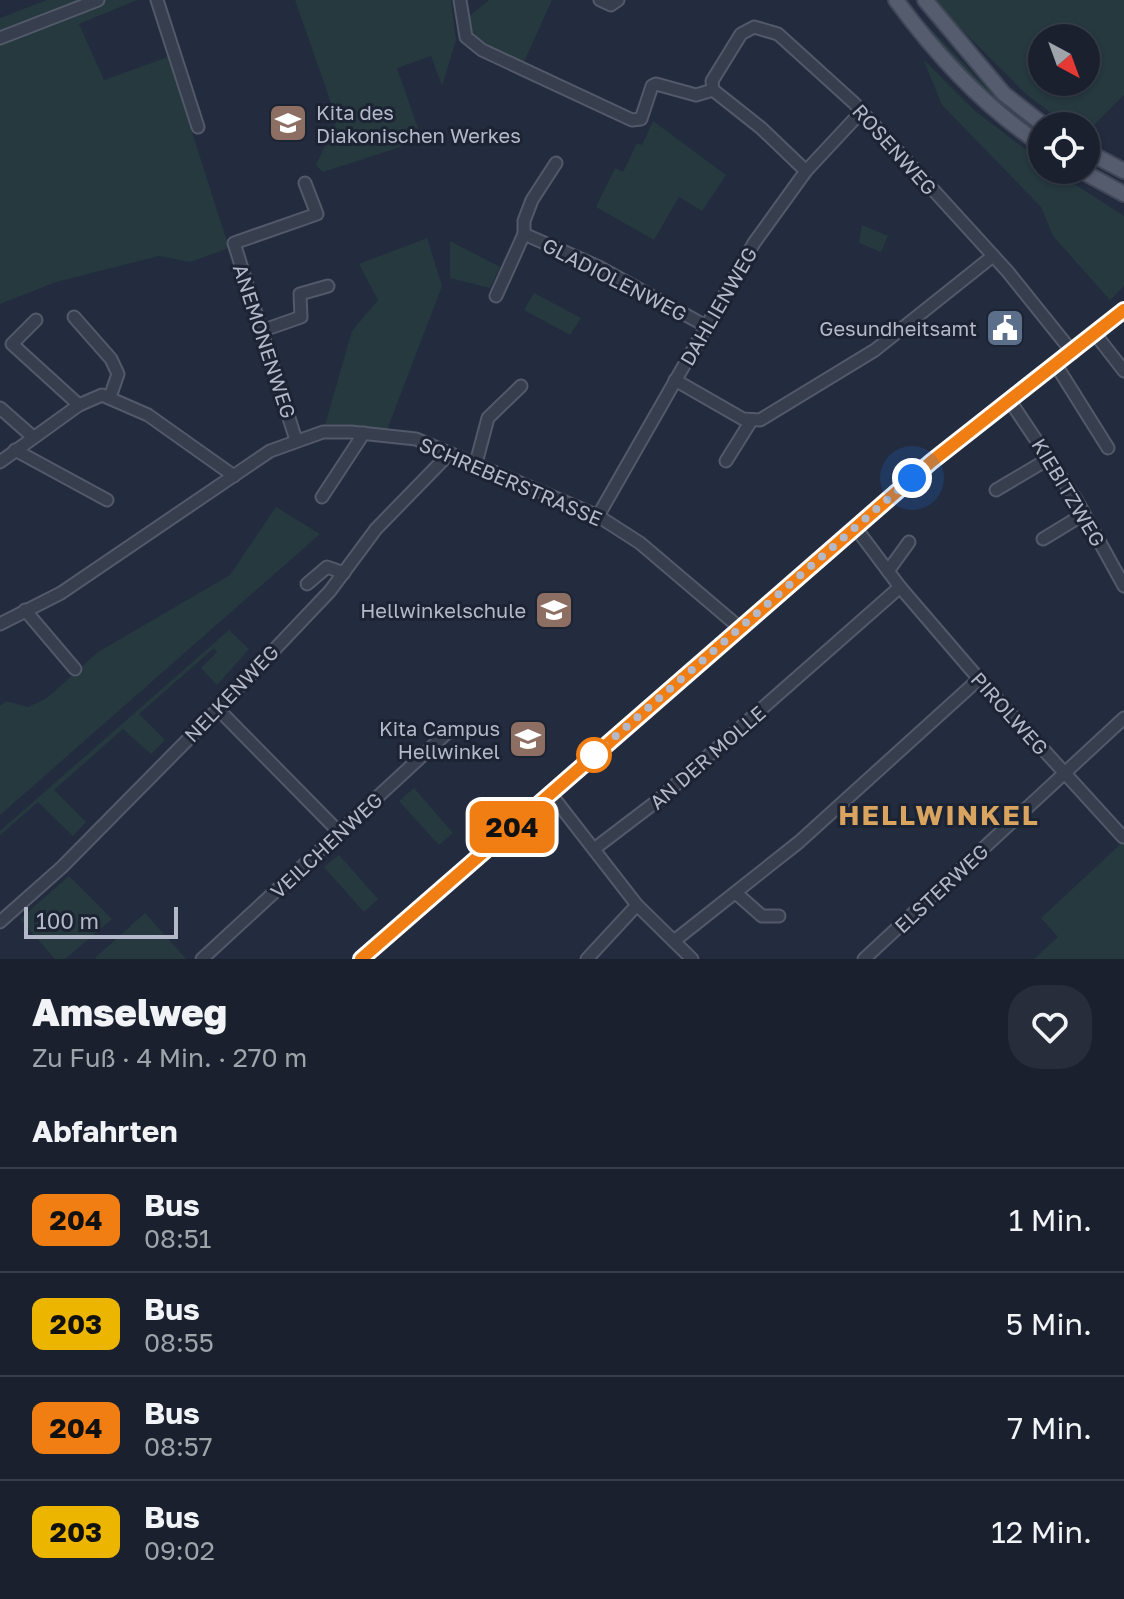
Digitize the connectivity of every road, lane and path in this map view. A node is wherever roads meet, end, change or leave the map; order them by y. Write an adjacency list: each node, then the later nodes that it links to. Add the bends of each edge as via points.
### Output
1 (98, 0): 8 (street)
2 (157, 0): 12 (street)
3 (460, 0): 9 (street, via 466,37 482,50 632,120 641,119 656,84 696,95)
4 (600, 0): 5 (street, via 611,5)
5 (618, 0)
6 (896, 0): 13 (main road, via 947,64)
7 (925, 0): 11 (main road, via 1004,94)
8 (0, 38)
9 (713, 90): 10 (street, ROSENWEG, via 712,81 741,34 767,28); 16 (street)
10 (861, 112): 16 (street, DAHLIENWEG); 22 (street, ROSENWEG)
11 (1028, 113)
12 (198, 127)
13 (1028, 134)
14 (1100, 158): 17 (main road)
15 (556, 163): 21 (street, GLADIOLENWEG, via 532,200)
16 (806, 171): 29 (street, DAHLIENWEG)
17 (1124, 171)
18 (1100, 181): 20 (main road)
19 (305, 183): 30 (street, ANEMONENWEG, via 317,214 234,243)
20 (1124, 194)
21 (524, 234): 24 (street, GLADIOLENWEG); 29 (street, GLADIOLENWEG, via 599,267)
22 (993, 256): 32 (street, ROSENWEG); 41 (street, via 852,366)
23 (328, 286): 30 (street, via 300,294 301,317)
24 (496, 296)
25 (1124, 310): 31 (street)
26 (74, 317): 37 (street, via 118,374)
27 (1124, 317): 31 (street)
28 (36, 320): 39 (street, via 12,344)
29 (704, 325): 35 (street, DAHLIENWEG)
30 (261, 331): 44 (street, ANEMONENWEG)
31 (1098, 333): 32 (street); 34 (street)
32 (1073, 353): 33 (street)
33 (1056, 365): 38 (street); 45 (street)
34 (1124, 371)
35 (675, 380): 41 (street); 57 (street, DAHLIENWEG)
36 (521, 386): 51 (street, via 488,418)
37 (110, 397): 39 (street, via 92,397); 52 (street, via 148,415)
38 (1010, 401): 48 (street, KIEBITZWEG); 58 (street)
39 (79, 405): 43 (street)
40 (0, 408): 43 (street)
41 (751, 421): 49 (street)
42 (364, 433): 44 (street, SCHREBERSTRASSE, via 323,432); 47 (street, SCHREBERSTRASSE, via 416,439); 54 (street)
43 (33, 437): 46 (street)
44 (296, 440): 52 (street, SCHREBERSTRASSE)
45 (1108, 448)
46 (15, 450): 50 (street); 55 (street)
47 (450, 453): 51 (street, SCHREBERSTRASSE); 62 (street, NELKENWEG, via 376,529)
48 (1050, 458): 53 (street); 56 (street, KIEBITZWEG)
49 (726, 461)
50 (0, 462)
51 (476, 463): 57 (street, SCHREBERSTRASSE)
52 (234, 476): 66 (street, SCHREBERSTRASSE, via 61,593)
53 (996, 490)
54 (322, 497)
55 (107, 500)
56 (1084, 514): 59 (street); 64 (street, KIEBITZWEG)
57 (598, 516): 68 (street, SCHREBERSTRASSE, via 640,543)
58 (855, 527): 61 (street, PIROLWEG); 68 (street)
59 (1043, 539)
60 (909, 542): 61 (street)
61 (888, 571): 65 (street, PIROLWEG)
62 (344, 573): 63 (street, via 327,567); 71 (street, NELKENWEG)
63 (307, 584)
64 (1124, 586)
65 (900, 587): 70 (street, PIROLWEG); 78 (street, AN DER MOLLE, via 657,801)
66 (25, 610): 67 (street, SCHREBERSTRASSE); 69 (street)
67 (3, 617)
68 (740, 628): 75 (street)
69 (75, 669)
70 (979, 679): 74 (street, PIROLWEG); 79 (street)
71 (218, 709): 76 (street); 82 (street, NELKENWEG, via 58,872)
72 (1124, 718): 74 (street, ELSTERWEG)
73 (449, 731): 76 (street, VEILCHENWEG)
74 (1065, 773): 77 (street, PIROLWEG); 88 (street, ELSTERWEG)
75 (550, 793): 78 (street); 85 (street)
76 (339, 832): 84 (street, VEILCHENWEG)
77 (1123, 837)
78 (594, 849): 80 (street)
79 (737, 894): 81 (street, via 762,916); 83 (street)
80 (637, 905): 83 (street); 86 (street)
81 (779, 916)
82 (0, 922)
83 (674, 941): 87 (street)
84 (202, 959)
85 (361, 959)
86 (587, 959)
87 (692, 959)
88 (864, 959)

